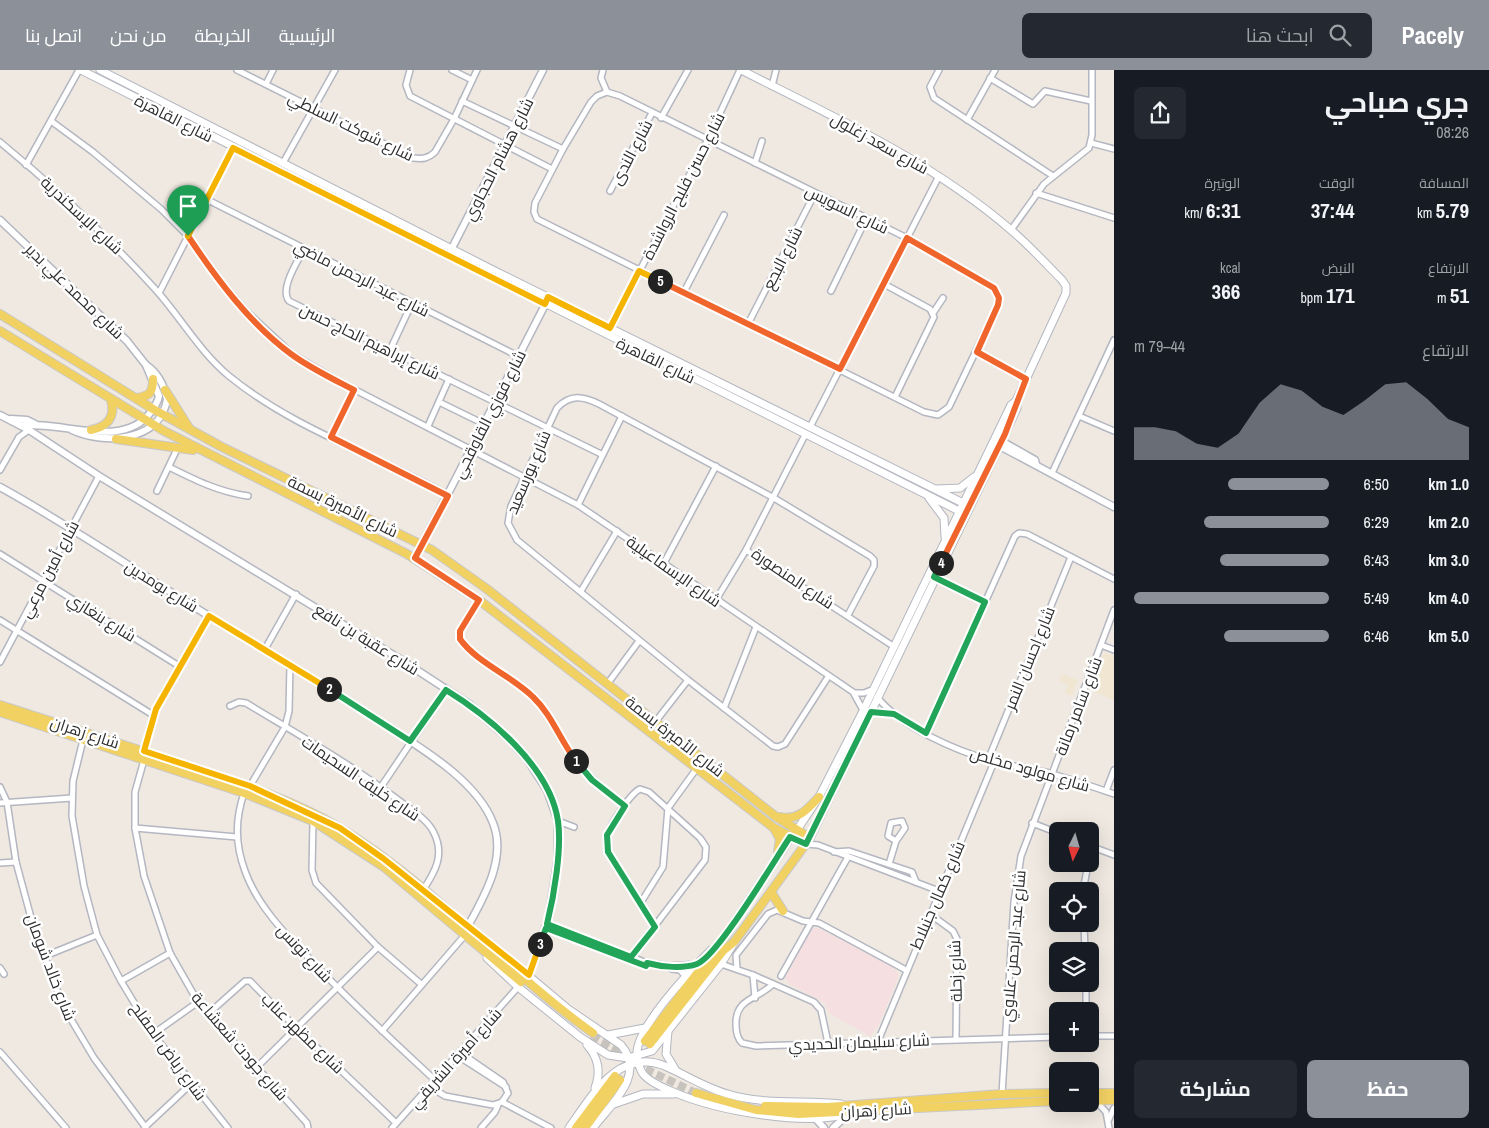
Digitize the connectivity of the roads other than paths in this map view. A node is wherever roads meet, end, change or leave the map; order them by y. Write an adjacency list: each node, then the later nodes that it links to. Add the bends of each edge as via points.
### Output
1 (80, 70): 29 (street); 36 (main road, شارع القاهرة)
2 (100, 70): 39 (main road, شارع القاهرة)
3 (237, 70): 19 (street, شارع شوكت السلطي)
4 (274, 70): 19 (street)
5 (335, 70): 24 (street)
6 (410, 70): 27 (street, via 406,85 410,96)
7 (452, 70): 18 (street)
8 (478, 70): 18 (street, شارع شوكت السلطي)
9 (543, 70): 30 (street, شارع هشام الحجاوي)
10 (603, 70): 21 (street, via 600,78)
11 (688, 70): 26 (street)
12 (741, 70): 20 (main road, شارع سعد زغلول); 31 (street, شارع حسن فليح الرواشدة)
13 (776, 70): 20 (street)
14 (939, 70): 28 (street, via 931,85 931,93)
15 (995, 70): 17 (street)
16 (1092, 70): 23 (street)
17 (990, 78): 23 (street, via 1031,104 1035,104 1045,91); 28 (street)
18 (472, 80): 22 (street, شارع شوكت السلطي)
19 (266, 84): 24 (street, شارع شوكت السلطي)
20 (772, 86): 43 (main road, شارع سعد زغلول, via 892,147)
21 (607, 92): 25 (street, شارع السويس); 37 (street, شارع السويس, via 591,102)
22 (462, 101): 27 (street, شارع شوكت السلطي); 30 (street)
23 (1091, 101): 34 (street)
24 (315, 109): 27 (street, شارع شوكت السلطي, via 413,158 421,159 435,152); 39 (street)
25 (652, 113): 26 (street, شارع السويس); 45 (street, شارع الندى)
26 (661, 118): 31 (street, شارع السويس)
27 (454, 119): 35 (street)
28 (967, 120): 44 (street)
29 (52, 121): 41 (street); 54 (street, via 139,190)
30 (515, 126): 35 (street, شارع هشام الحجاوي); 37 (street)
31 (707, 140): 40 (street, شارع السويس); 58 (street, شارع حسن فليح الرواشدة)
32 (762, 141): 40 (street)
33 (0, 142): 41 (street, شارع الإسكندرية)
34 (1091, 143): 38 (street); 44 (street, via 1082,156)
35 (505, 146): 42 (street); 56 (street, شارع هشام الحجاوي)
36 (233, 148): 48 (street); 66 (main road, شارع القاهرة)
37 (563, 149): 42 (street, شارع السويس)
38 (1114, 149)
39 (283, 163): 56 (main road, شارع القاهرة)
40 (755, 163): 46 (street, شارع السويس)
41 (26, 165): 62 (street, شارع الإسكندرية, via 89,220)
42 (552, 169): 58 (street, شارع السويس, via 535,203 537,220)
43 (939, 176): 53 (main road, شارع سعد زغلول); 55 (street)
44 (1052, 176): 47 (street)
45 (610, 191)
46 (815, 193): 51 (street, شارع السويس); 69 (street, شارع البجع)
47 (1036, 194): 50 (street); 53 (street)
48 (206, 199): 54 (street); 57 (street, شارع عبد الرحمن ماضي)
49 (724, 215): 61 (street)
50 (1114, 218)
51 (866, 219): 55 (street, شارع السويس); 60 (street)
52 (0, 220): 76 (street, شارع محمد علي بدير, via 95,309)
53 (1011, 230): 80 (main road, شارع سعد زغلول, via 1066,286 1066,293)
54 (188, 236): 62 (street); 82 (street, via 231,294 283,348)
55 (907, 238): 59 (street); 74 (street, شارع السويس, via 984,280 997,291 998,305)
56 (452, 248): 63 (main road, شارع القاهرة)
57 (304, 249): 65 (street, شارع عبد الرحمن ماضي); 73 (street, شارع إبراهيم الحاج حسن, via 286,289 286,297)
58 (639, 271): 61 (street, شارع السويس); 70 (street, شارع حسن فليح الرواشدة)
59 (884, 284): 67 (street); 77 (street)
60 (831, 291)
61 (684, 292): 69 (street, شارع السويس)
62 (159, 293): 109 (street, شارع الإسكندرية, via 223,371 264,401)
63 (548, 297): 66 (street, شارع فوزي القاوقجي); 70 (main road, شارع القاهرة)
64 (942, 298): 67 (street)
65 (412, 303): 73 (street); 75 (street, شارع عبد الرحمن ماضي)
66 (545, 304): 75 (street, شارع فوزي القاوقجي); 108 (main road, شارع القاهرة)
67 (933, 313): 83 (street)
68 (0, 314): 84 (main road, شارع الأميرة بسمة)
69 (748, 324): 77 (street, شارع السويس)
70 (610, 328): 101 (main road, شارع القاهرة)
71 (0, 331): 85 (main road, شارع الأميرة بسمة)
72 (1114, 340): 92 (street)
73 (390, 350): 79 (street, شارع إبراهيم الحاج حسن)
74 (977, 352): 80 (street); 83 (street, شارع السويس, via 943,413 931,415)
75 (518, 356): 87 (street, شارع فوزي القاوقجي)
76 (146, 365): 78 (street, شارع محمد علي بدير); 81 (street, شارع محمد علي بدير)
77 (840, 369): 83 (street, شارع السويس); 101 (street)
78 (153, 379): 84 (main road, via 151,392 146,397); 88 (street, شارع محمد علي بدير, via 159,396)
79 (449, 379): 86 (street, شارع إبراهيم الحاج حسن); 87 (street, شارع إبراهيم الحاج حسن)
80 (1026, 379): 111 (main road, via 1011,405)
81 (165, 390): 89 (street, via 166,404); 106 (main road)
82 (354, 390): 100 (street); 109 (street)
83 (895, 397)
84 (137, 398): 88 (main road, شارع الأميرة بسمة)
85 (111, 400): 94 (main road, شارع الأميرة بسمة); 105 (main road, via 113,408 109,421)
86 (439, 402): 96 (street); 100 (street, شارع إبراهيم الحاج حسن)
87 (495, 403): 96 (street, شارع فوزي القاوقجي); 102 (street, شارع إبراهيم الحاج حسن)
88 (153, 409): 89 (main road, شارع الأميرة بسمة); 94 (street)
89 (161, 414): 97 (street); 106 (main road, شارع الأميرة بسمة)
90 (0, 415): 93 (street, شارع عقبة بن نافع)
91 (622, 416): 102 (street, شارع بورسعيد, via 590,400 572,397 557,408); 114 (street); 116 (street, شارع بورسعيد)
92 (1079, 416): 107 (street); 119 (street)
93 (8, 419): 95 (street, via 23,419); 98 (street, شارع عقبة بن نافع)
94 (145, 420): 97 (main road, شارع الأميرة بسمة); 105 (street, via 115,432)
95 (35, 424): 98 (street); 99 (street)
96 (484, 424): 113 (street, شارع فوزي القاوقجي)
97 (154, 425): 110 (street, via 143,432); 115 (main road, شارع الأميرة بسمة)
98 (22, 426): 104 (street, شارع عقبة بن نافع)
99 (46, 426): 103 (street); 104 (street)
100 (428, 426): 113 (street)
101 (810, 427): 124 (main road, شارع القاهرة)
102 (547, 428): 114 (street, شارع إبراهيم الحاج حسن); 122 (street, شارع بورسعيد)
103 (69, 429): 105 (street); 110 (street, via 78,434)
104 (29, 430): 118 (street, via 18,437); 121 (street, شارع عقبة بن نافع)
105 (91, 430)
106 (190, 430): 136 (main road, شارع الأميرة بسمة)
107 (1114, 431)
108 (806, 434): 128 (main road, شارع القاهرة); 129 (street, شارع المنصورة)
109 (331, 437): 127 (street, شارع الإسكندرية)
110 (116, 439): 112 (main road)
111 (998, 442): 119 (street); 120 (main road); 131 (main road)
112 (178, 446): 115 (main road); 117 (street)
113 (472, 449): 122 (street, شارع الإسماعيلية); 127 (street, شارع فوزي القاوقجي)
114 (601, 454): 130 (street)
115 (208, 455): 141 (main road, شارع الأميرة بسمة)
116 (716, 466): 129 (street, شارع بورسعيد); 142 (street)
117 (169, 467): 125 (street); 126 (street, via 210,487)
118 (0, 470)
119 (1052, 473): 132 (street)
120 (978, 474): 124 (main road, via 960,488); 131 (main road)
121 (99, 476): 134 (street, شارع أمين مرعي); 147 (street, شارع عقبة بن نافع)
122 (525, 477): 130 (street, شارع الإسماعيلية); 146 (street, شارع بورسعيد, via 511,506 509,528 517,540)
123 (0, 486): 134 (street, شارع بومدين)
124 (932, 489): 131 (main road, شارع القاهرة)
125 (157, 492)
126 (248, 496)
127 (448, 496): 136 (street, شارع فوزي القاوقجي)
128 (928, 497): 133 (main road, شارع القاهرة); 138 (main road, via 945,522)
129 (774, 498): 137 (street, شارع المنصورة); 152 (street, شارع بورسعيد, via 874,560 874,566)
130 (578, 505): 135 (street, شارع الإسماعيلية)
131 (966, 505): 133 (main road)
132 (1114, 507)
133 (962, 513): 138 (main road); 143 (main road)
134 (70, 529): 145 (street, شارع أمين مرعي); 153 (street, شارع بومدين)
135 (617, 531): 142 (street, شارع الإسماعيلية); 146 (street)
136 (424, 545): 141 (street, شارع فوزي القاوقجي); 167 (main road, شارع الأميرة بسمة, via 487,589)
137 (746, 550): 149 (street); 152 (street, شارع المنصورة)
138 (942, 550): 159 (main road)
139 (0, 554): 145 (street, شارع بنغازي)
140 (1070, 557): 144 (street); 150 (street, via 1027,534 1019,533); 185 (street, شارع إحسان النمر)
141 (415, 558): 148 (main road, شارع الأميرة بسمة)
142 (664, 563): 149 (street, شارع الإسماعيلية)
143 (934, 577): 150 (street); 171 (main road)
144 (1114, 579)
145 (44, 580): 156 (street, شارع أمين مرعي); 164 (street, شارع بنغازي)
146 (581, 591): 157 (street, شارع بورسعيد)
147 (296, 594): 160 (street); 169 (street, شارع عقبة بن نافع)
148 (479, 600): 186 (main road, شارع الأميرة بسمة); 199 (street, via 460,631 460,639 532,696 549,714 567,749 583,770)
149 (716, 600): 155 (street, شارع الإسماعيلية)
150 (985, 602): 181 (street)
151 (1114, 610): 158 (street, شارع سامر رمانة)
152 (848, 615): 159 (street, شارع المنصورة)
153 (209, 616): 160 (street, شارع بومدين); 164 (street, شارع جودت شعشاعة)
154 (0, 620): 156 (street)
155 (756, 628): 165 (street, شارع الإسماعيلية); 174 (street)
156 (18, 630): 162 (street, شارع أمين مرعي); 178 (street)
157 (639, 641): 166 (street, شارع بورسعيد); 167 (street)
158 (1101, 645): 161 (street); 188 (street, شارع سامر رمانة)
159 (893, 646): 168 (main road)
160 (265, 649): 163 (street, شارع بومدين)
161 (1114, 650)
162 (0, 662)
163 (290, 665): 180 (street, via 289,711); 183 (street, شارع بومدين)
164 (178, 666): 178 (street, شارع جودت شعشاعة)
165 (828, 677): 170 (street, شارع الإسماعيلية); 174 (street, شارع بورسعيد, via 782,747 769,744)
166 (688, 680): 174 (street, شارع بورسعيد); 179 (street)
167 (608, 683): 179 (main road, شارع الأميرة بسمة)
168 (874, 689): 170 (street, via 864,693); 175 (main road)
169 (446, 690): 183 (street); 203 (street, شارع عقبة بن نافع, via 495,725 528,759 547,790)
170 (853, 692): 175 (street)
171 (876, 697): 175 (main road); 177 (street, شارع مولود مخلص)
172 (0, 704): 184 (main road, شارع زهران)
173 (230, 706): 180 (street, شارع خليف السحيمات, via 246,703)
174 (724, 708)
175 (867, 711): 177 (street, شارع مولود مخلص); 195 (main road); 212 (main road)
176 (0, 712): 182 (main road, شارع زهران)
177 (894, 714): 181 (street, شارع مولود مخلص)
178 (153, 715): 184 (street, شارع جودت شعشاعة)
179 (656, 721): 201 (main road, شارع الأميرة بسمة)
180 (285, 727): 189 (street); 191 (street, شارع خليف السحيمات)
181 (926, 733): 185 (street, شارع مولود مخلص)
182 (82, 740): 184 (main road, شارع زهران); 196 (street, شارع رياض المفلح)
183 (410, 741): 191 (street); 232 (street, شارع بومدين, via 470,789 494,823 497,846 493,871)
184 (144, 755): 189 (main road, شارع زهران); 193 (main road, شارع زهران); 207 (street, شارع جودت شعشاعة, via 135,792)
185 (991, 761): 188 (street, شارع مولود مخلص); 224 (street, شارع كمال جنبلاط)
186 (697, 768): 200 (street); 205 (main road, شارع الأميرة بسمة)
187 (1114, 770): 192 (street)
188 (1052, 774): 192 (street, شارع مولود مخلص); 204 (street, شارع عبد الرحمن علاوي)
189 (250, 786): 223 (main road, شارع زهران, via 340,828)
190 (0, 787): 197 (street, شارع خالد شومان)
191 (381, 787): 223 (street, شارع خليف السحيمات, via 426,823 436,838 438,864)
192 (1106, 791): 194 (street, شارع مولود مخلص)
193 (244, 793): 202 (main road, شارع زهران); 210 (street, شارع تونس, via 237,820)
194 (1114, 794)
195 (819, 797): 201 (main road, via 801,815 790,818); 208 (main road)
196 (72, 798): 197 (street); 233 (street, شارع رياض المفلح, via 76,848)
197 (7, 802): 198 (street); 219 (street, شارع خالد شومان)
198 (0, 803)
199 (625, 806): 200 (street, via 640,789 649,792); 226 (street, via 609,830 607,846)
200 (668, 808): 226 (street, via 663,867); 231 (street, via 704,843 707,856)
201 (775, 816): 205 (street); 208 (main road, شارع الأميرة بسمة)
202 (313, 821): 234 (main road, شارع زهران, via 384,867); 238 (street, via 312,870 316,883)
203 (558, 821): 206 (street); 230 (street, شارع عقبة بن نافع, via 558,857)
204 (1032, 823): 209 (street); 273 (street, شارع عبد الرحمن علاوي, via 1021,856 1015,893)
205 (772, 826): 211 (main road, شارع الأميرة بسمة); 218 (main road, via 780,839)
206 (574, 827)
207 (135, 828): 210 (street); 240 (street, شارع جودت شعشاعة, via 144,876)
208 (796, 830): 211 (main road); 212 (main road, شارع الأميرة بسمة)
209 (1049, 830)
210 (237, 837): 258 (street, شارع تونس, via 245,873 267,910 287,936)
211 (790, 837): 212 (main road, شارع الأميرة بسمة); 218 (main road)
212 (808, 841): 215 (street); 225 (main road)
213 (896, 841): 221 (street)
214 (1099, 849): 216 (street)
215 (834, 852): 217 (street); 221 (street, via 849,851)
216 (1114, 855)
217 (848, 857): 222 (street); 229 (street)
218 (774, 860): 235 (main road)
219 (16, 862): 220 (street); 241 (street, شارع خالد شومان)
220 (0, 863)
221 (889, 864): 222 (street, via 912,872)
222 (916, 882): 224 (street)
223 (423, 890): 232 (main road, شارع زهران)
224 (939, 891): 228 (street, شارع كمال جنبلاط)
225 (770, 892): 227 (main road); 237 (main road)
226 (640, 904): 231 (street)
227 (783, 911): 229 (street, via 803,921); 247 (street, via 774,910 768,914 736,955)
228 (930, 914): 248 (street, شارع كمال جنبلاط); 274 (street, شارع زحلة, via 949,927 956,939)
229 (813, 922): 248 (street); 253 (street)
230 (547, 926): 239 (street); 250 (street, شارع عقبة بن نافع)
231 (655, 927): 242 (street)
232 (471, 929): 236 (main road, شارع زهران, via 498,956 592,1035); 250 (main road)
233 (97, 935): 241 (street); 254 (street, شارع رياض المفلح)
234 (465, 935): 236 (main road, شارع زهران); 255 (street)
235 (725, 937): 237 (main road, via 648,1042); 244 (main road)
236 (474, 942): 257 (main road)
237 (734, 942): 245 (main road)
238 (378, 947): 255 (street); 258 (street)
239 (600, 947): 242 (street); 243 (street)
240 (170, 953): 254 (street); 260 (street, شارع جودت شعشاعة)
241 (45, 956): 307 (street, شارع خالد شومان, via 77,1033)
242 (631, 957): 243 (street)
243 (646, 964): 244 (street); 252 (street, via 676,969)
244 (698, 964): 252 (main road)
245 (721, 964): 247 (street); 264 (main road)
246 (0, 968): 249 (street)
247 (737, 969): 251 (street)
248 (906, 970): 265 (street, شارع كمال جنبلاط)
249 (4, 974)
250 (529, 975): 268 (main road, via 568,1009)
251 (753, 975): 256 (street); 259 (street)
252 (686, 976): 262 (main road)
253 (781, 976)
254 (121, 982): 267 (street, شارع رياض المفلح)
255 (422, 984): 266 (street)
256 (774, 984): 259 (street, شارع سليمان الحديدي); 277 (street, via 820,1007)
257 (518, 987): 271 (main road); 279 (street, شارع أميرة الشريقي)
258 (338, 988): 263 (street); 266 (street, شارع تونس)
259 (755, 998): 277 (street, شارع سليمان الحديدي, via 739,1006 736,1013 738,1039 742,1043 752,1046)
260 (198, 1002): 261 (street, شارع جودت شعشاعة); 267 (street)
261 (208, 1014): 263 (street, شارع مظهر عناب, via 250,981); 282 (street, شارع جودت شعشاعة)
262 (645, 1028): 268 (main road); 280 (main road, via 639,1039)
263 (295, 1029): 282 (street); 305 (street, شارع مظهر عناب)
264 (668, 1030): 280 (main road, via 652,1052); 283 (main road, via 668,1061)
265 (883, 1030): 275 (street, شارع كمال جنبلاط); 276 (street)
266 (382, 1031): 284 (street, شارع تونس)
267 (152, 1034): 285 (street, شارع رياض المفلح)
268 (608, 1035): 281 (main road, via 621,1045)
269 (1099, 1036): 270 (street)
270 (1114, 1036)
271 (580, 1037): 281 (main road, via 608,1055); 293 (main road, via 592,1052 599,1070)
272 (1049, 1037): 273 (street, شارع سليمان الحديدي)
273 (1005, 1039): 274 (street, شارع سليمان الحديدي); 291 (street, شارع عبد الرحمن علاوي)
274 (956, 1040): 276 (street, شارع سليمان الحديدي)
275 (878, 1041): 276 (street, شارع سليمان الحديدي); 277 (street, شارع سليمان الحديدي)
276 (886, 1041)
277 (828, 1043)
278 (0, 1052): 306 (street)
279 (459, 1055): 284 (street, شارع أميرة الشريقي); 297 (street, via 506,1087 508,1093)
280 (638, 1060): 281 (main road); 283 (main road, via 665,1066); 292 (main road, via 644,1075 650,1080)
281 (629, 1062): 293 (main road, via 602,1082); 299 (main road, via 627,1084)
282 (258, 1066): 309 (street, شارع جودت شعشاعة)
283 (684, 1076): 301 (main road, via 717,1091 748,1099)
284 (436, 1081): 286 (street, شارع أميرة الشريقي)
285 (191, 1084): 307 (street); 308 (street, شارع رياض المفلح)
286 (430, 1087): 297 (street, via 445,1096); 305 (street, شارع أميرة الشريقي)
287 (697, 1091): 301 (main road, شارع زهران, via 759,1106)
288 (1049, 1093): 291 (main road, شارع زهران)
289 (1099, 1093): 290 (main road)
290 (1114, 1093)
291 (1002, 1094): 301 (main road, شارع زهران)
292 (682, 1096): 299 (main road, via 648,1093 630,1096); 303 (main road, via 751,1115)
293 (590, 1099): 313 (main road)
294 (1114, 1100): 296 (main road)
295 (1049, 1101): 301 (main road, شارع زهران)
296 (1099, 1101)
297 (500, 1104): 311 (street); 312 (street)
298 (1099, 1105): 304 (street, via 1104,1108)
299 (609, 1106): 316 (main road)
300 (1114, 1108): 304 (street)
301 (856, 1109): 302 (main road)
302 (845, 1117): 303 (main road); 318 (street)
303 (816, 1119): 317 (street)
304 (1109, 1120): 319 (street)
305 (396, 1123): 310 (street, شارع أميرة الشريقي)
306 (66, 1128)
307 (146, 1128)
308 (228, 1128)
309 (308, 1128)
310 (392, 1128)
311 (481, 1128)
312 (551, 1128)
313 (569, 1128)
314 (576, 1128): 315 (main road, via 618,1078)
315 (585, 1128)
316 (593, 1128)
317 (824, 1128)
318 (833, 1128)
319 (1109, 1128)

